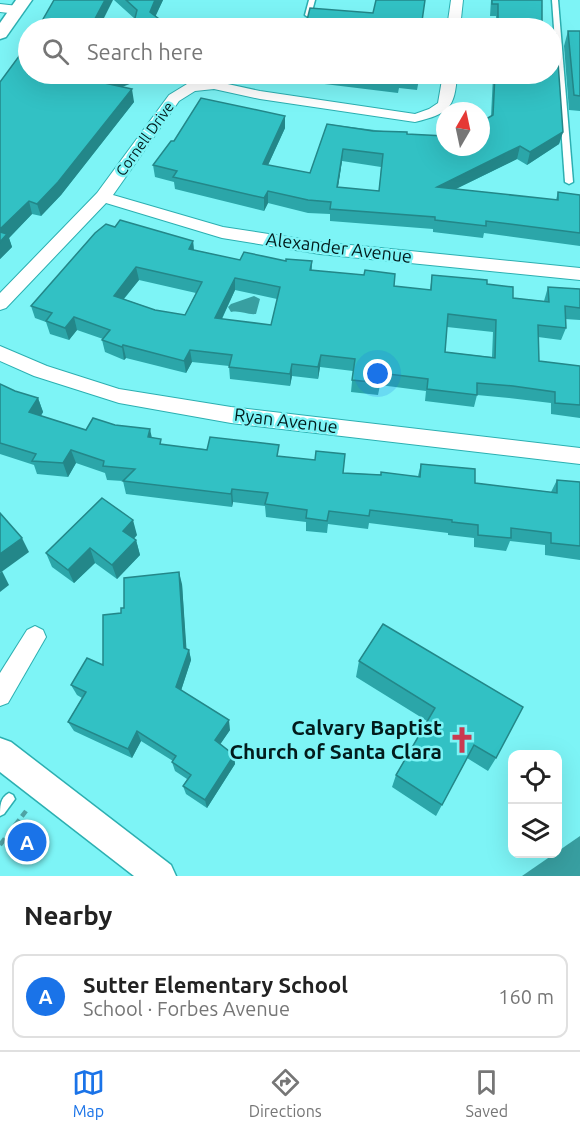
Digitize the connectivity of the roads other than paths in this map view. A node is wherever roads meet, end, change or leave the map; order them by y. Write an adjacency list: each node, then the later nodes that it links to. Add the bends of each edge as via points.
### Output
1 (312, 0): 6 (lane)
2 (457, 0): 7 (street)
3 (555, 0): 8 (lane)
4 (21, 5): 5 (street); 9 (street)
5 (0, 8)
6 (308, 15)
7 (455, 18)
8 (556, 18)
9 (0, 34)
10 (449, 84): 13 (street, Cornell Drive, via 448,101 438,113 415,118 214,85 192,87 174,98)
11 (561, 84): 12 (lane)
12 (569, 182)
13 (103, 197): 14 (street, Alexander Avenue, via 222,232 298,244); 15 (street, Cornell Drive)
14 (580, 274)
15 (0, 304)
16 (0, 353): 17 (street, Ryan Avenue, via 119,396 231,415)
17 (580, 456)
18 (35, 637): 19 (street)
19 (0, 695)
20 (0, 753): 23 (street)
21 (9, 799): 22 (lane)
22 (0, 810)
23 (160, 876)

